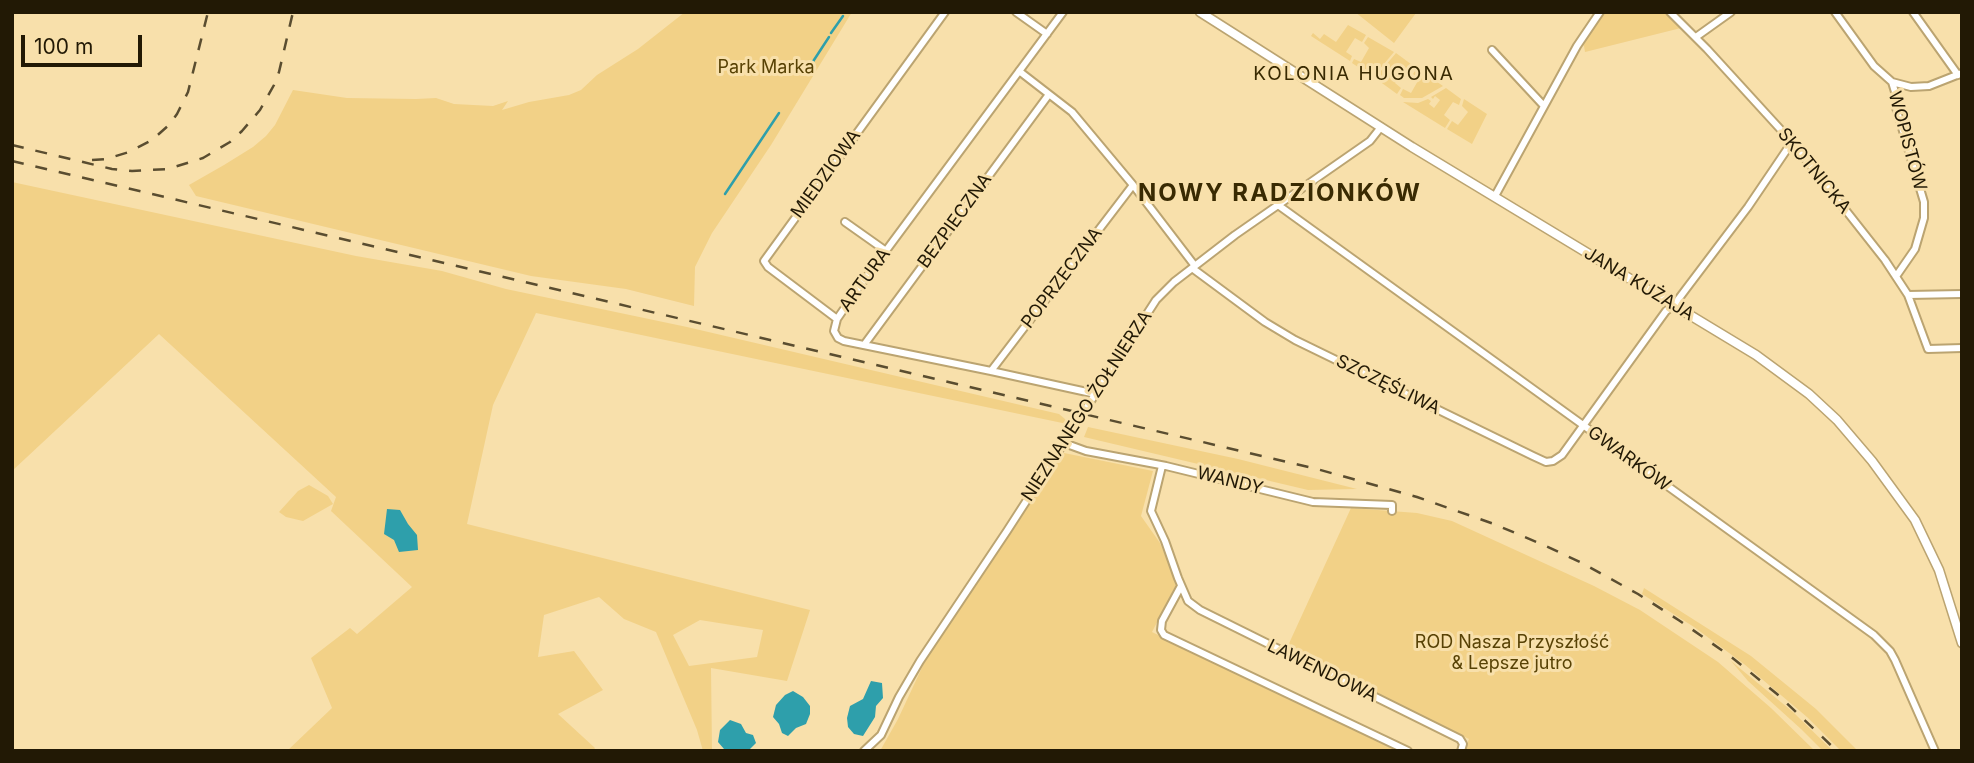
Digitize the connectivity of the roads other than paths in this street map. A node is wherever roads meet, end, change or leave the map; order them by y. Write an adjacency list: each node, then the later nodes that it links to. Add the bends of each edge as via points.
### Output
1 (945, 12): 30 (street, MIEDZIOWA, via 766,256 768,267)
2 (1016, 12): 10 (street)
3 (1063, 12): 10 (street, ARTURA)
4 (1200, 12): 18 (street, JANA KUŻAJA, via 1216,17)
5 (1600, 12): 17 (street)
6 (1670, 12): 11 (street, SKOTNICKA)
7 (1731, 12): 11 (street)
8 (1835, 12): 15 (street, WOPISTÓW, via 1874,66)
9 (1913, 12): 14 (street)
10 (1047, 34): 13 (street, ARTURA)
11 (1696, 37): 19 (street, SKOTNICKA)
12 (1492, 50): 17 (street)
13 (1019, 71): 20 (street, SZCZĘŚLIWA, via 1072,112); 24 (street, ARTURA)
14 (1960, 74): 15 (street, WOPISTÓW, via 1922,87)
15 (1892, 82): 26 (street, WOPISTÓW, via 1924,201 1915,249)
16 (1047, 97): 31 (street, BEZPIECZNA)
17 (1544, 106): 21 (street)
18 (1381, 127): 21 (street, JANA KUŻAJA); 22 (street, NIEZNANEGO ŻOŁNIERZA, via 1370,141)
19 (1792, 142): 26 (street, SKOTNICKA); 29 (street, SZCZĘŚLIWA)
20 (1133, 185): 25 (street, SZCZĘŚLIWA); 33 (street, POPRZECZNA)
21 (1495, 196): 29 (street, JANA KUŻAJA)
22 (1278, 205): 25 (street, NIEZNANEGO ŻOŁNIERZA); 35 (street, GWARKÓW)
23 (845, 222): 24 (street)
24 (886, 251): 30 (street, ARTURA)
25 (1193, 267): 34 (street, NIEZNANEGO ŻOŁNIERZA, via 1156,300); 35 (street, SZCZĘŚLIWA, via 1283,334 1546,462 1562,455)
26 (1897, 275): 27 (street, SKOTNICKA)
27 (1909, 295): 28 (street); 32 (street, SKOTNICKA, via 1928,349)
28 (1962, 295)
29 (1674, 305): 35 (street, SZCZĘŚLIWA); 40 (street, JANA KUŻAJA, via 1774,367 1837,420 1915,520)
30 (836, 319): 31 (street, ARTURA, via 838,338)
31 (864, 345): 33 (street, ARTURA)
32 (1962, 348)
33 (991, 370): 34 (street, ARTURA)
34 (1096, 394): 36 (street, NIEZNANEGO ŻOŁNIERZA)
35 (1583, 426): 45 (street, GWARKÓW, via 1882,643 1895,660)
36 (1064, 443): 37 (street, WANDY); 42 (street, NIEZNANEGO ŻOŁNIERZA, via 920,661 881,735)
37 (1162, 466): 38 (street, WANDY, via 1313,502 1392,505); 39 (street, LAWENDOWA, via 1151,511)
38 (1392, 511)
39 (1181, 586): 43 (street, LAWENDOWA, via 1162,621 1164,635); 44 (street, LAWENDOWA, via 1200,610 1460,739)
40 (1958, 614): 41 (street, JANA KUŻAJA)
41 (1962, 643)
42 (864, 751)
43 (1408, 751)
44 (1461, 751)
45 (1935, 751)

